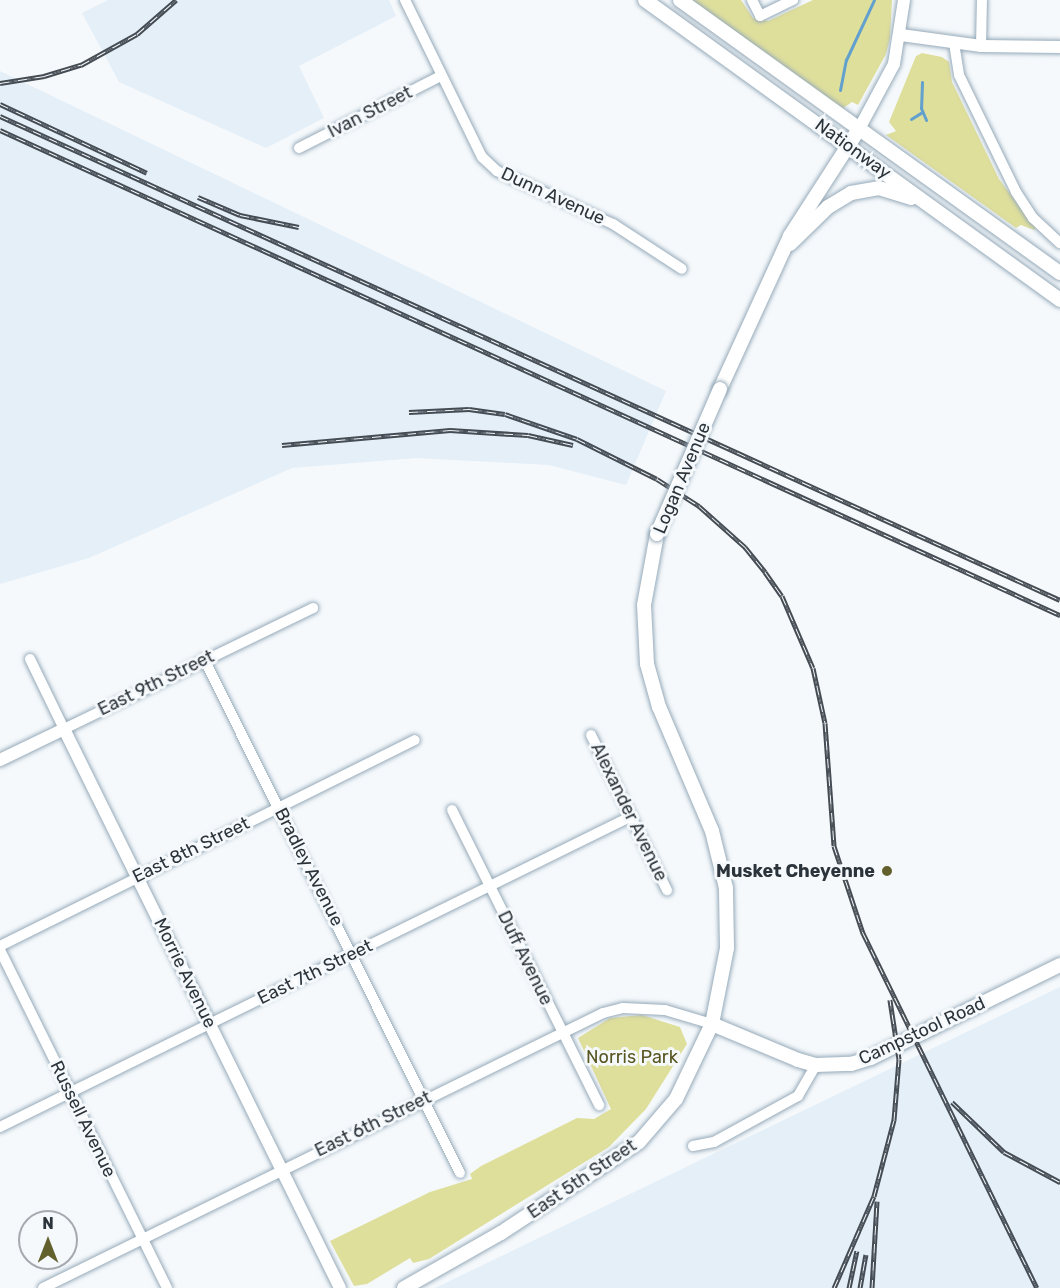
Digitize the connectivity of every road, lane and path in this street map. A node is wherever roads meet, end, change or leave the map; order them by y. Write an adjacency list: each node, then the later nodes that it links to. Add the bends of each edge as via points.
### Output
1 (405, 0): 12 (street, Dunn Avenue)
2 (645, 0): 14 (main road, Nationway)
3 (680, 0): 13 (main road, Nationway)
4 (752, 0): 5 (street, via 760,16)
5 (793, 0)
6 (904, 0): 8 (street, Logan Avenue)
7 (982, 0): 10 (street)
8 (901, 35): 9 (street); 13 (street, Logan Avenue, via 887,82)
9 (954, 43): 10 (street); 17 (street, via 959,75 1016,192 1033,218)
10 (981, 46): 11 (street)
11 (1060, 46)
12 (441, 76): 15 (street, Ivan Street); 19 (street, Dunn Avenue, via 476,149 497,171 594,214)
13 (859, 129): 14 (main road, Logan Avenue); 20 (main road, Nationway)
14 (848, 146): 16 (main road, Nationway); 18 (main road, Logan Avenue)
15 (299, 148)
16 (942, 214): 18 (main road, via 898,192 858,190 828,207); 21 (main road, Nationway)
17 (1059, 240)
18 (782, 252): 39 (main road, Logan Avenue, bridge, via 657,534 644,605 647,664 659,707 712,831 726,888 727,948)
19 (682, 269)
20 (1060, 273)
21 (1060, 300)
22 (313, 608): 24 (street, East 9th Street)
23 (30, 659): 25 (street, Morrie Avenue)
24 (204, 659): 25 (street, East 9th Street); 29 (street, Bradley Avenue)
25 (64, 729): 28 (street, East 9th Street); 32 (street, Morrie Avenue)
26 (591, 735): 31 (street, Alexander Avenue)
27 (415, 740): 29 (street, East 8th Street)
28 (0, 760)
29 (279, 807): 32 (street, East 8th Street); 36 (street, Bradley Avenue)
30 (452, 810): 33 (street, Duff Avenue)
31 (630, 818): 33 (street, East 7th Street); 34 (street, Alexander Avenue)
32 (137, 875): 35 (street, East 8th Street); 38 (street, Morrie Avenue)
33 (490, 886): 36 (street, East 7th Street); 40 (street, Duff Avenue)
34 (667, 890)
35 (0, 948): 42 (street, Russell Avenue)
36 (352, 954): 38 (street, East 7th Street); 43 (street, Bradley Avenue)
37 (1060, 965): 41 (main road, Campstool Road, via 871,1058 844,1065)
38 (210, 1024): 42 (street, East 7th Street); 47 (street, Morrie Avenue)
39 (712, 1024): 40 (street, East 6th Street, via 665,1010 624,1008); 41 (main road, Campstool Road); 53 (main road, East 5th Street, via 676,1099 639,1142 501,1233)
40 (561, 1031): 43 (street, East 6th Street); 44 (street, Duff Avenue)
41 (816, 1065): 46 (street, via 798,1096 714,1142)
42 (70, 1093): 45 (street, East 7th Street); 49 (street, Russell Avenue)
43 (423, 1100): 47 (street, East 6th Street); 48 (street, Bradley Avenue)
44 (599, 1105)
45 (0, 1127)
46 (693, 1146)
47 (281, 1168): 49 (street, East 6th Street); 52 (street, Morrie Avenue)
48 (460, 1173)
49 (142, 1239): 50 (street, East 6th Street); 51 (street, Russell Avenue)
50 (44, 1288)
51 (166, 1288)
52 (340, 1288)
53 (404, 1288)

